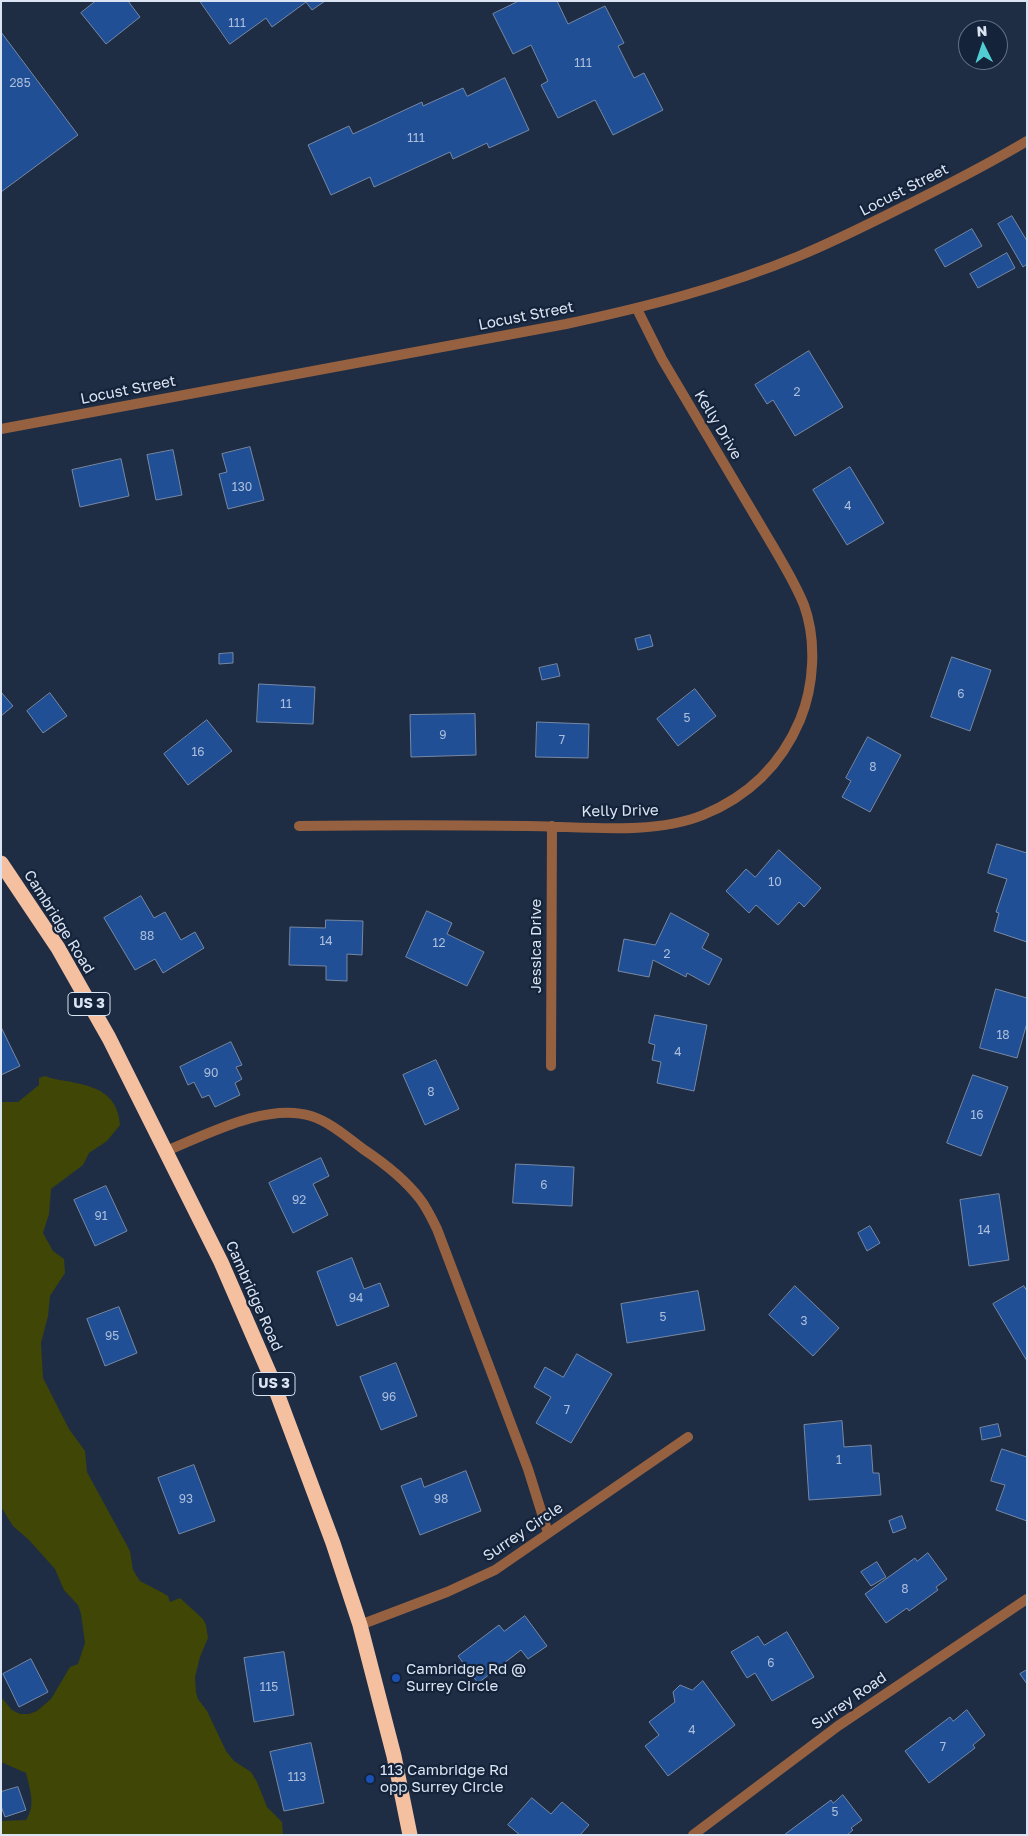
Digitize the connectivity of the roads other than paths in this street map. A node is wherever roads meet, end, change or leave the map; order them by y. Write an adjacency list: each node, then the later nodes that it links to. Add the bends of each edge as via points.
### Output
1 (1027, 142): 2 (street, Locust Street, via 855,231 799,256 720,285)
2 (637, 309): 3 (street, Locust Street); 5 (street, Kelly Drive, via 662,359 792,579 804,606 810,633 812,661 809,688 802,715 783,752 756,783 734,800 702,816 673,824 626,828)
3 (1, 429)
4 (299, 826): 5 (street, Kelly Drive)
5 (552, 826): 7 (street, Jessica Drive)
6 (1, 864): 8 (highway, Cambridge Road / US 3, via 58,948 109,1038)
7 (551, 1066)
8 (166, 1151): 10 (street, via 234,1123 270,1114 298,1113 324,1122 402,1178 421,1200 437,1229 528,1469); 12 (highway, Cambridge Road / US 3, via 221,1262 271,1377)
9 (688, 1437): 10 (street, Surrey Circle)
10 (548, 1533): 12 (street, Surrey Circle, via 495,1570)
11 (1027, 1599): 14 (street, Surrey Road, via 838,1726)
12 (360, 1625): 13 (highway, Cambridge Road / US 3, via 394,1756)
13 (410, 1835)
14 (693, 1835)

